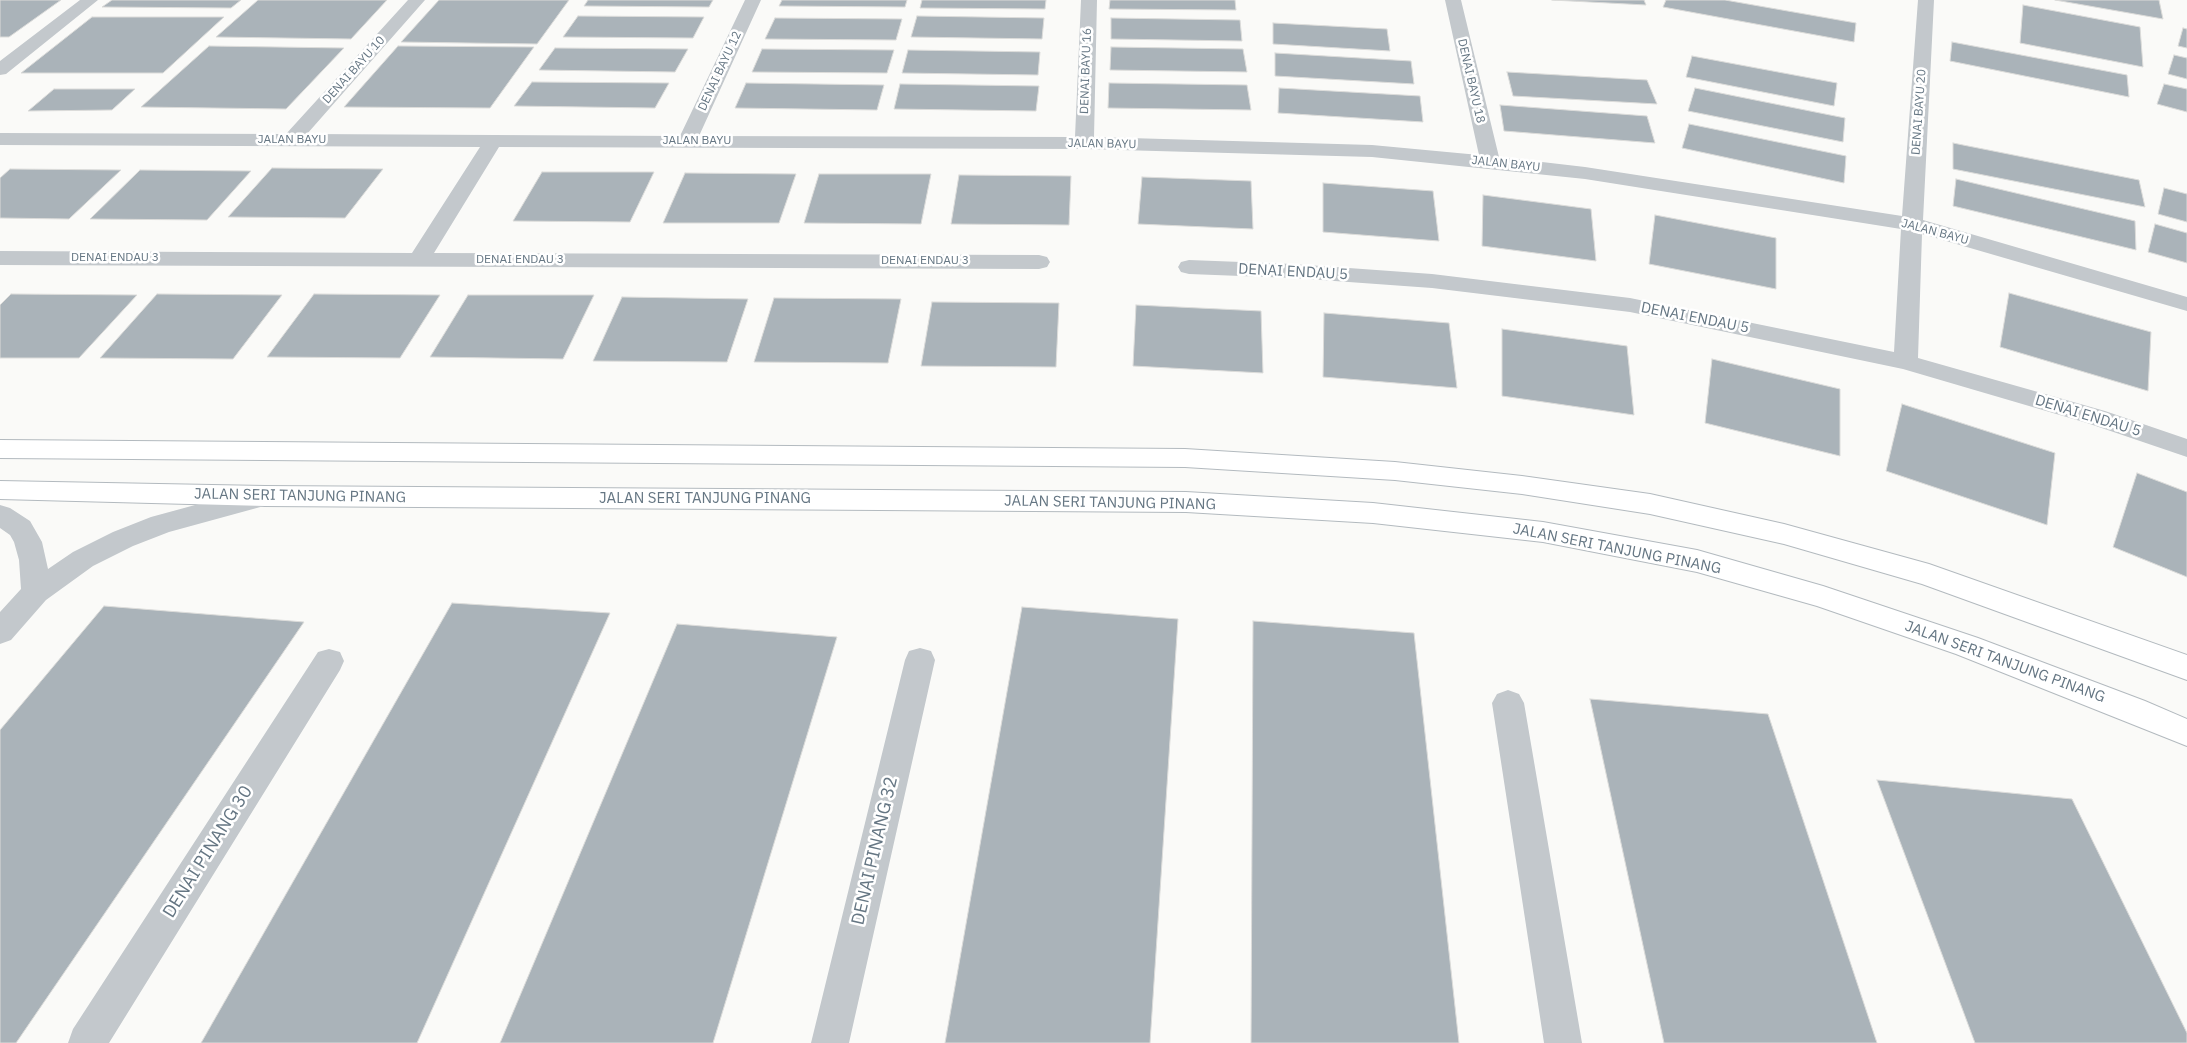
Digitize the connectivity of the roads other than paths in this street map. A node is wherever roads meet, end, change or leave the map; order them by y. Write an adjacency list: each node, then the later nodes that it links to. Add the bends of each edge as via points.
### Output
1 (90, 0): 7 (street)
2 (417, 0): 9 (street, DENAI BAYU 10)
3 (753, 0): 11 (street, DENAI BAYU 12)
4 (1089, 0): 12 (street, DENAI BAYU 16)
5 (1453, 0): 13 (street, DENAI BAYU 18)
6 (1926, 0): 14 (street, DENAI BAYU 20)
7 (0, 70)
8 (0, 139): 9 (street, JALAN BAYU)
9 (291, 140): 10 (street, JALAN BAYU)
10 (493, 141): 11 (street, JALAN BAYU); 16 (street)
11 (687, 141): 12 (street, JALAN BAYU)
12 (1084, 143): 13 (street, JALAN BAYU, via 1372,151)
13 (1490, 162): 14 (street, JALAN BAYU, via 1585,173)
14 (1912, 224): 19 (street, JALAN BAYU); 20 (street, DENAI BAYU 20)
15 (0, 258): 16 (street, DENAI ENDAU 3)
16 (419, 260): 17 (street, DENAI ENDAU 3)
17 (1039, 262)
18 (1189, 267): 20 (street, DENAI ENDAU 5, via 1292,270 1432,281 1630,305)
19 (2187, 304)
20 (1906, 362): 21 (street, DENAI ENDAU 5, via 2096,417)
21 (2187, 448)
22 (0, 449): 30 (main road, via 1185,458 1395,471 1650,504 1784,534 1929,575)
23 (0, 490): 24 (main road, JALAN SERI TANJUNG PINANG)
24 (265, 496): 26 (street, via 162,524 123,539 83,559); 32 (main road, JALAN SERI TANJUNG PINANG, via 1186,502 1372,513 1543,532 1697,561 1824,596 1977,649)
25 (0, 515): 26 (street, via 20,528 28,542)
26 (36, 592): 27 (street)
27 (0, 632)
28 (920, 660): 34 (street, DENAI PINANG 32)
29 (329, 661): 33 (street, DENAI PINANG 30)
30 (2187, 668)
31 (1508, 703): 35 (street)
32 (2187, 733)
33 (87, 1043)
34 (830, 1043)
35 (1563, 1043)

